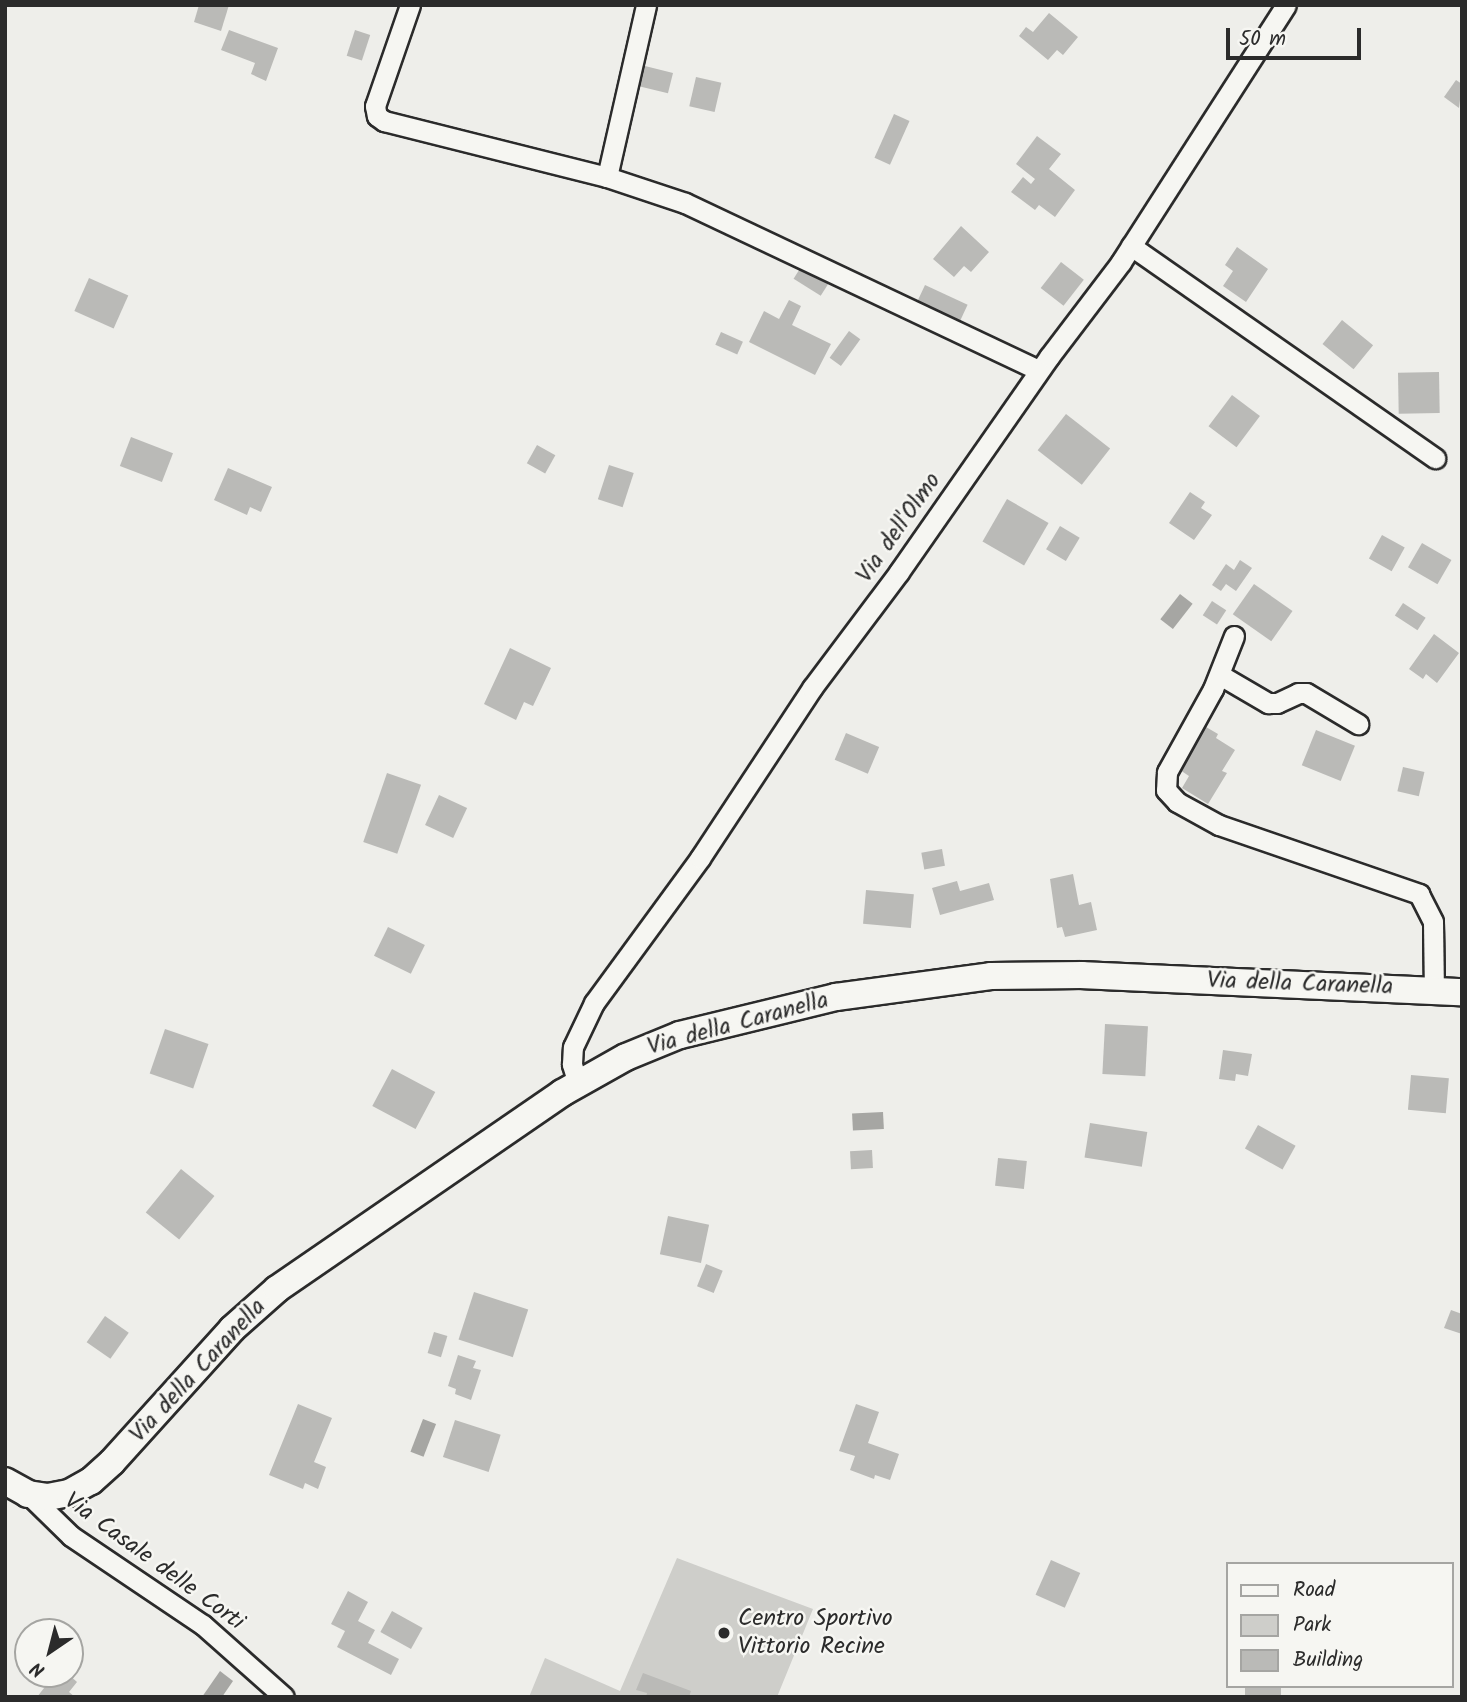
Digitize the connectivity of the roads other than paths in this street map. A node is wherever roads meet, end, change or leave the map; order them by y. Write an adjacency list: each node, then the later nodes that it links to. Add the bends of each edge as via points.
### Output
1 (410, 5): 4 (street, via 376,102 380,119)
2 (646, 5): 4 (street)
3 (1286, 5): 5 (street, Via dell'Olmo)
4 (607, 177): 6 (street, via 720,218)
5 (1132, 246): 6 (street, Via dell'Olmo); 7 (street)
6 (1040, 370): 13 (street, Via dell'Olmo, via 594,1003 573,1047)
7 (1434, 458)
8 (1234, 636): 9 (street)
9 (1220, 674): 10 (street, via 1268,703 1306,693); 11 (street, via 1167,772 1169,794 1219,825 1419,894 1433,922)
10 (1357, 724)
11 (1434, 990): 12 (main road, Via della Caranella); 13 (main road, Via della Caranella, via 1082,975 935,982 815,1001 694,1030 646,1047)
12 (1462, 992)
13 (578, 1084): 14 (main road, Via della Caranella, via 267,1296 91,1481 54,1496)
14 (16, 1488): 15 (street, Via Casale delle Corti, via 71,1536 203,1625)
15 (284, 1697)

